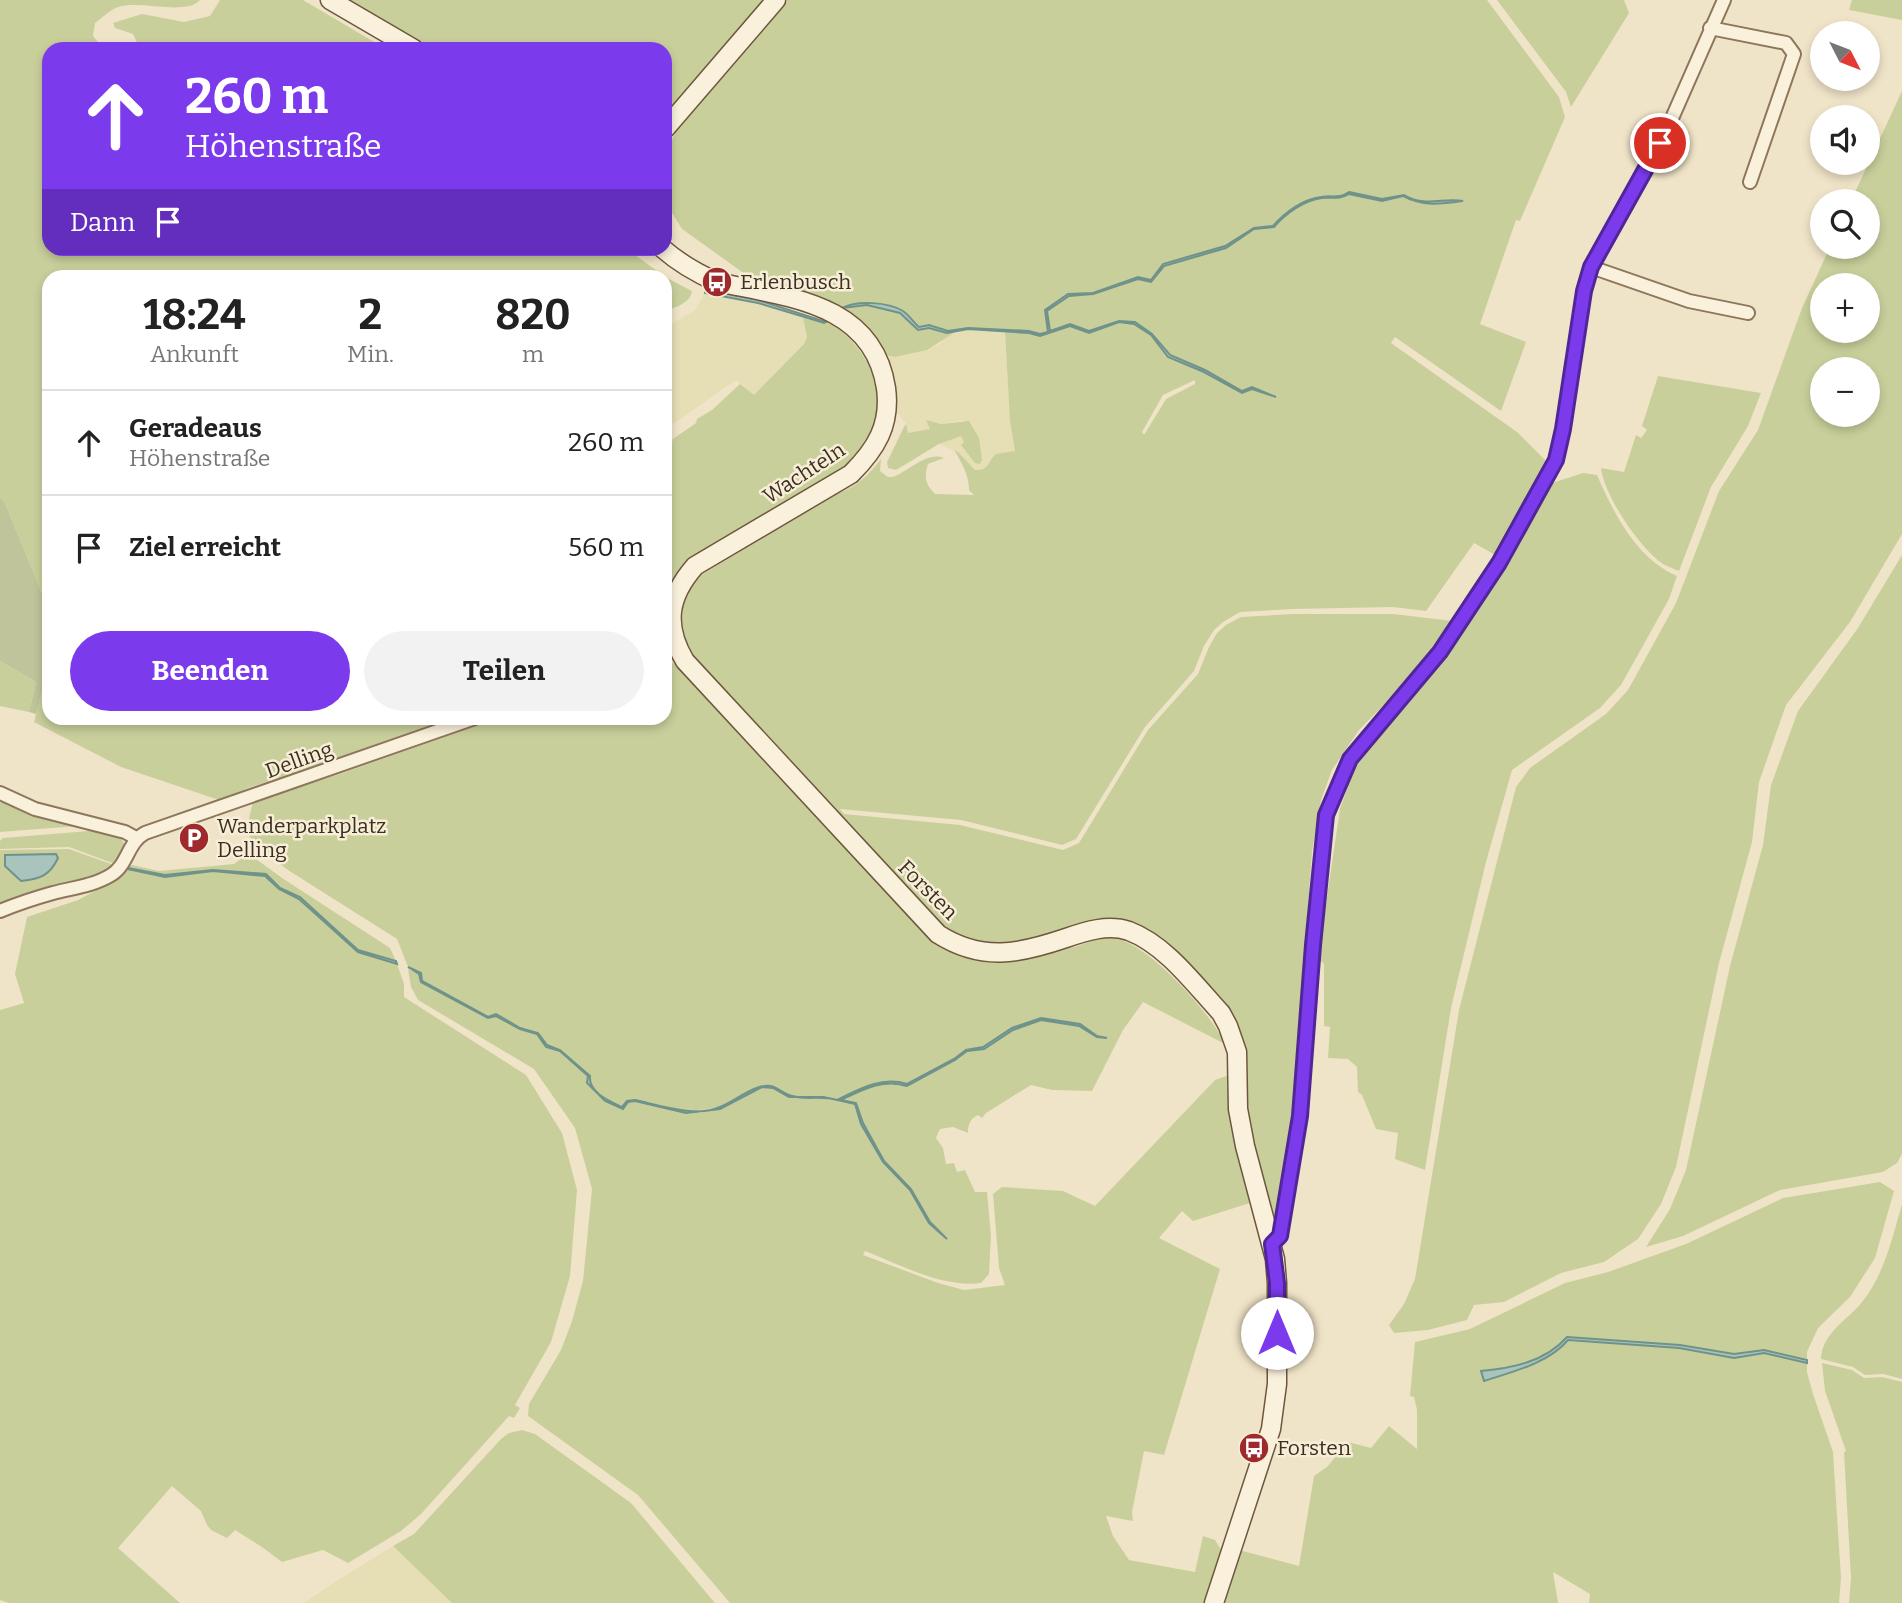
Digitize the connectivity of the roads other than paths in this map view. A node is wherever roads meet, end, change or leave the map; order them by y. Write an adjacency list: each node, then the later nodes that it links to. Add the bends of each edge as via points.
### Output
1 (330, 0): 5 (street)
2 (776, 0): 6 (street)
3 (1724, 0): 4 (street, Forsten)
4 (1710, 28): 7 (street, via 1786,43 1794,54); 9 (street, Forsten, via 1657,149)
5 (402, 42)
6 (672, 120)
7 (1751, 182)
8 (672, 256): 11 (street, Wachteln, via 717,282 807,301 852,325 870,344 880,364 887,399 881,436 851,474 695,566 682,581)
9 (1591, 267): 10 (street, via 1689,301); 17 (street, Forsten, via 1556,460 1499,563 1440,652 1350,759 1326,815 1300,1116 1280,1236)
10 (1748, 313)
11 (672, 608)
12 (672, 652): 17 (street, Forsten, via 911,908 948,941 1003,954 1112,928 1138,935 1189,978 1221,1013 1233,1039 1245,1146)
13 (455, 725): 15 (street, Delling)
14 (0, 793): 15 (street, via 35,809)
15 (136, 838): 16 (street, via 120,868 107,877)
16 (0, 911)
17 (1272, 1244): 18 (street, Forsten, via 1277,1283 1274,1412)
18 (1214, 1603)

